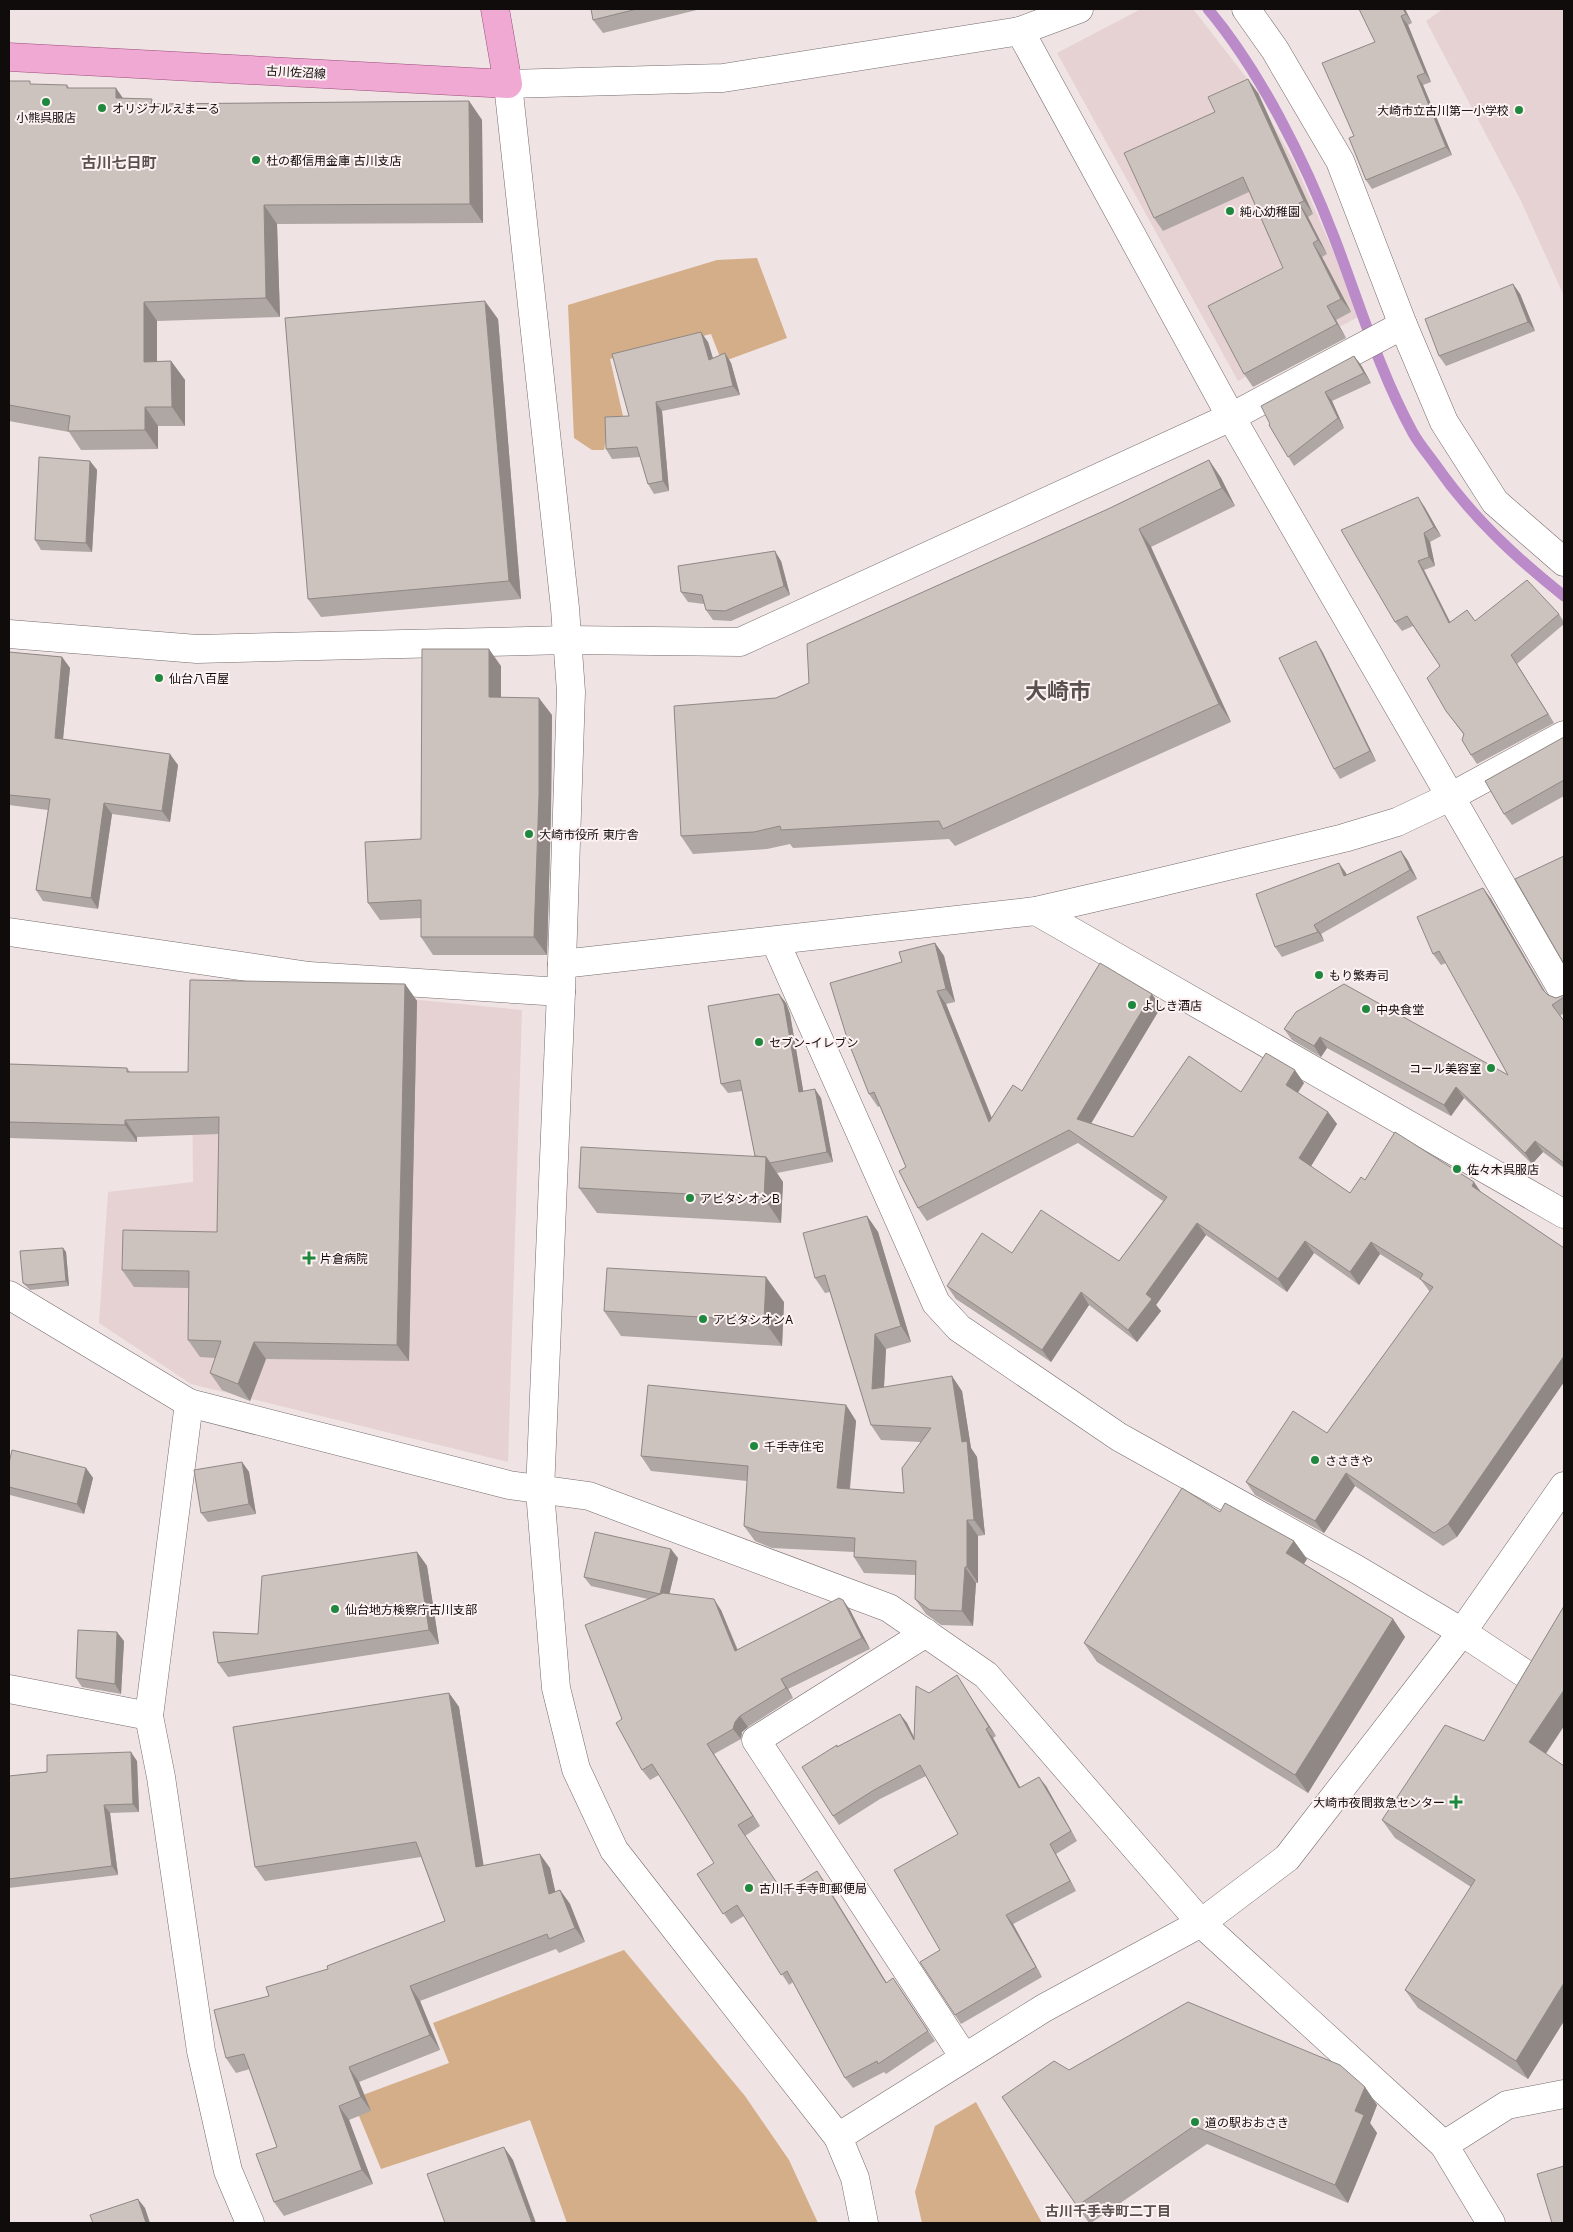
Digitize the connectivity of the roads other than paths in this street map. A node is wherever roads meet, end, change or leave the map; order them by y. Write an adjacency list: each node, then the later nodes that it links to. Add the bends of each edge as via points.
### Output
1 (495, 9): 6 (main road)
2 (1080, 9): 4 (street)
3 (1246, 9): 7 (street, via 1275,50 1340,161)
4 (1020, 31): 6 (street, via 723,78); 8 (street)
5 (9, 57): 6 (main road, 古川佐沼線)
6 (508, 84): 11 (street)
7 (1395, 330): 8 (street); 9 (street, via 1444,422 1495,502)
8 (1230, 417): 11 (street, via 740,642); 13 (street)
9 (1564, 562)
10 (9, 634): 11 (street, via 197,649)
11 (567, 640): 17 (street, via 571,692)
12 (1564, 735): 13 (street)
13 (1452, 796): 14 (street, via 1396,822 1344,838); 19 (street)
14 (1036, 911): 16 (street); 20 (street)
15 (9, 932): 18 (street, via 309,976)
16 (775, 941): 17 (street); 25 (street, via 936,1303 958,1328 1119,1437 1356,1568)
17 (562, 964): 18 (street)
18 (561, 992): 24 (street)
19 (1564, 993)
20 (1564, 1214)
21 (9, 1295): 22 (street)
22 (189, 1403): 24 (street); 29 (street)
23 (1564, 1486): 25 (street)
24 (540, 1491): 26 (street, via 589,1496 889,1608); 33 (street, via 556,1688 576,1769 614,1850)
25 (1462, 1632): 27 (street); 30 (street, via 1287,1858)
26 (926, 1634): 30 (street, via 986,1675); 31 (street, via 756,1740)
27 (1524, 1673)
28 (9, 1689): 29 (street)
29 (149, 1716): 35 (street, via 161,1777 201,2051 228,2171)
30 (1201, 1923): 31 (street, via 1044,2008); 34 (street)
31 (964, 2057): 33 (street)
32 (1564, 2094): 34 (street, via 1507,2105)
33 (838, 2137): 36 (street, via 855,2178)
34 (1444, 2145): 37 (street)
35 (250, 2223)
36 (864, 2223)
37 (1491, 2223)

